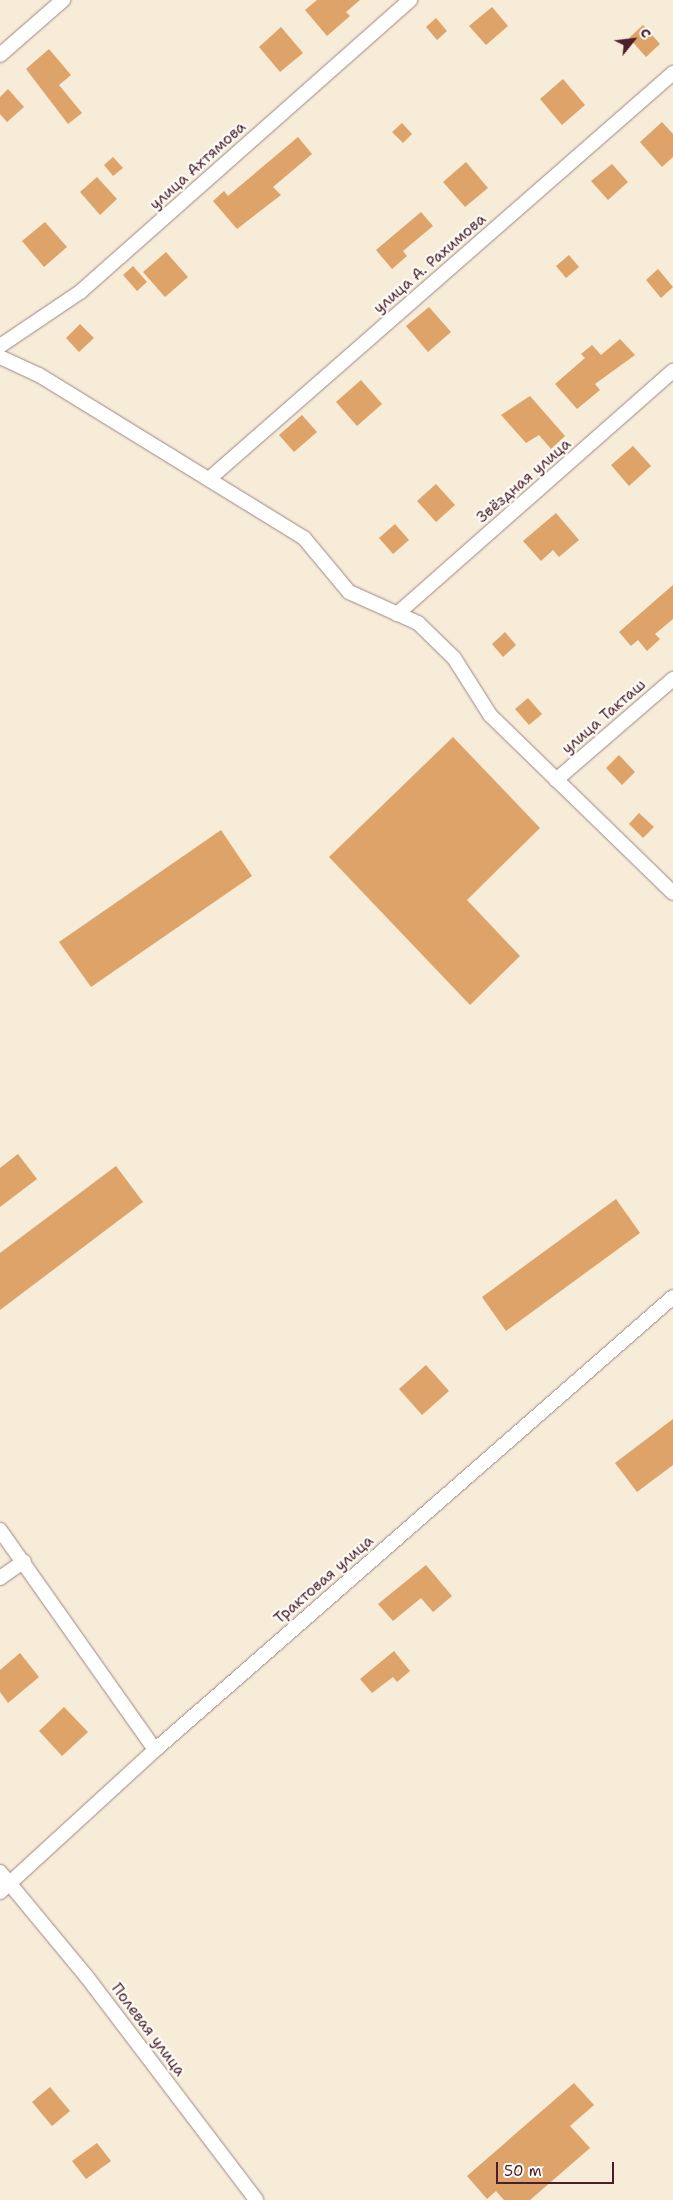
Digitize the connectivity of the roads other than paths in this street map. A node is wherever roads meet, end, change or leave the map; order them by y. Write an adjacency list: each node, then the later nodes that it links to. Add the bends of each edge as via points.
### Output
1 (63, 0): 3 (street)
2 (410, 0): 5 (street, улица Ахтямова, via 80,292)
3 (0, 55)
4 (673, 73): 8 (street, улица А. Рахимова)
5 (0, 346)
6 (0, 357): 8 (street, via 39,375)
7 (673, 371): 9 (street, Звёздная улица)
8 (209, 479): 9 (street, via 304,538 349,592)
9 (397, 614): 11 (street, via 418,622 454,658 490,715)
10 (673, 679): 11 (street, улица Такташ)
11 (556, 780): 12 (street)
12 (673, 893)
13 (673, 1297): 17 (street, Трактовая улица)
14 (0, 1530): 15 (street)
15 (24, 1561): 16 (street); 17 (street)
16 (0, 1578)
17 (155, 1750): 19 (street, Трактовая улица)
18 (0, 1872): 19 (street)
19 (11, 1882): 20 (street, Трактовая улица); 21 (street, Полевая улица)
20 (0, 1892)
21 (256, 2200)

